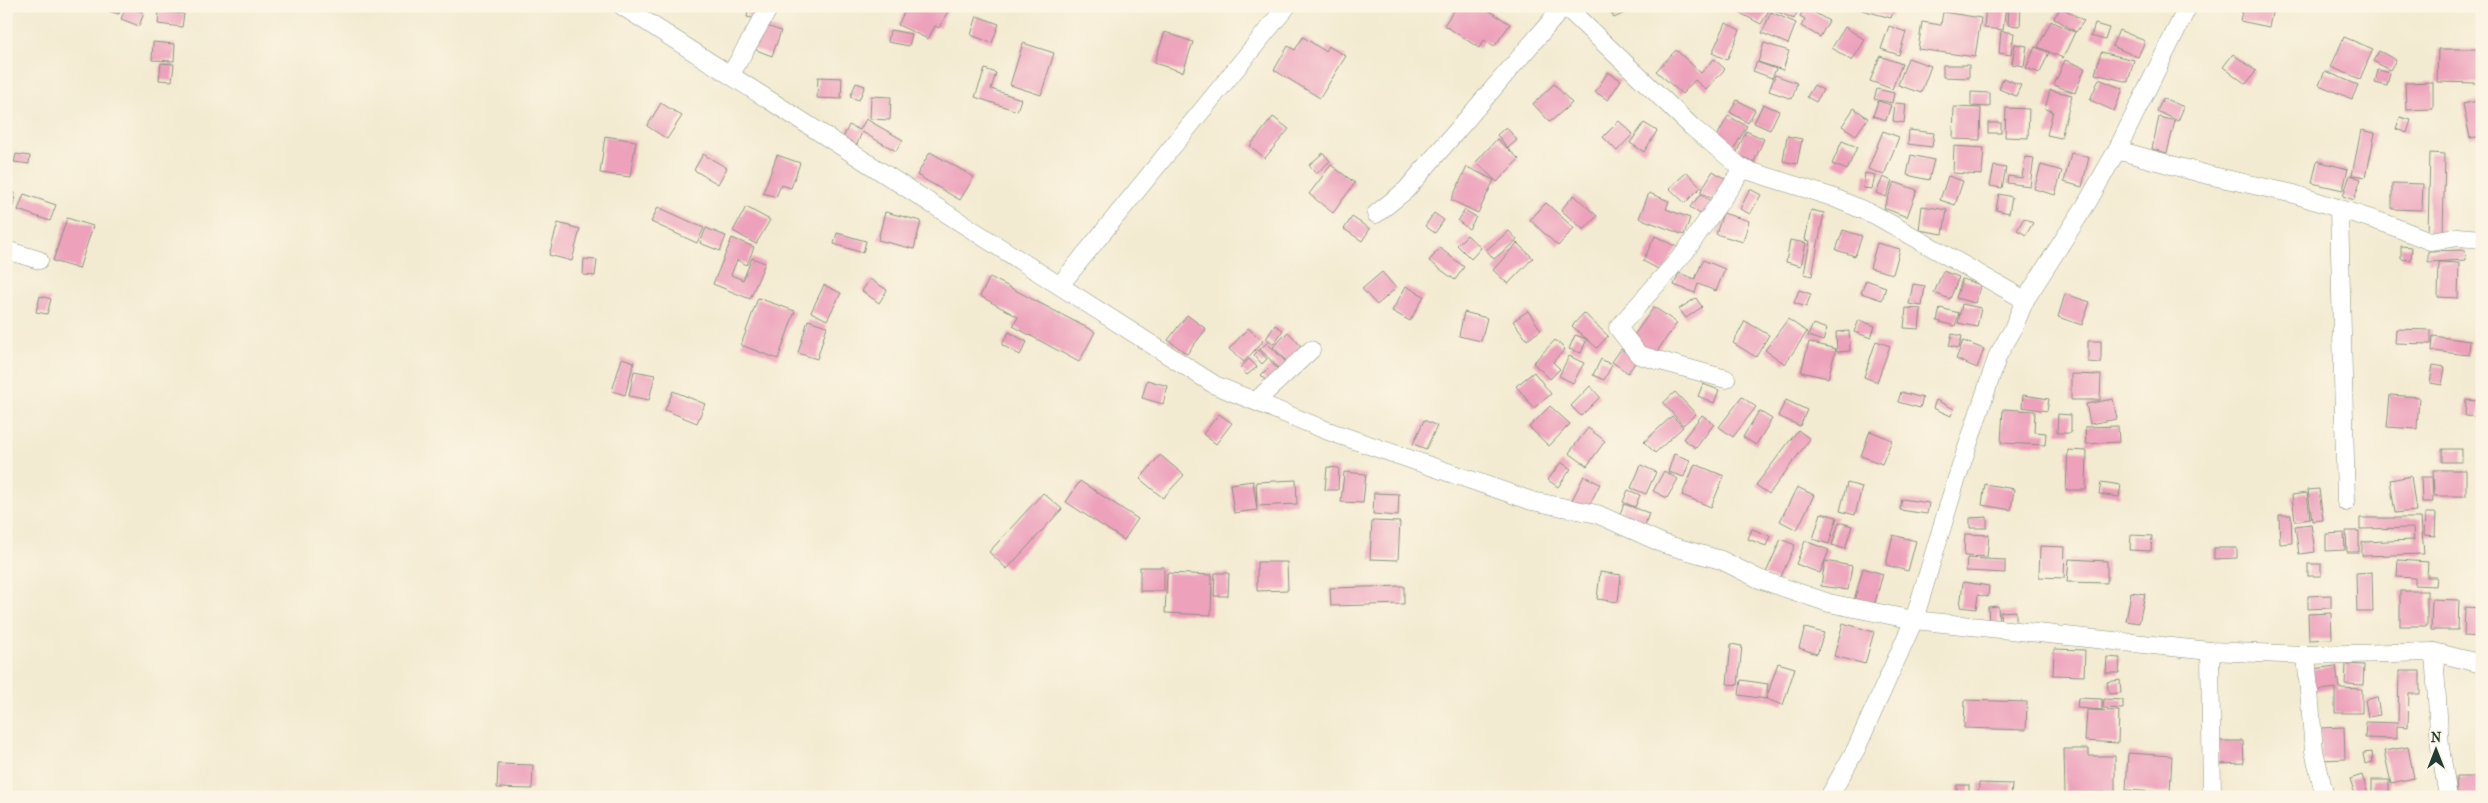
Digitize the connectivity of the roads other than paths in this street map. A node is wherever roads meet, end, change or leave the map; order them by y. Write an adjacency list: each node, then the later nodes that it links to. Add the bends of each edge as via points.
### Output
1 (622, 6): 6 (street)
2 (770, 6): 6 (street)
3 (1287, 6): 14 (street)
4 (1565, 6): 8 (street, via 1692,127); 10 (street, via 1406,190)
5 (2188, 6): 7 (street)
6 (731, 74): 14 (street)
7 (2117, 150): 9 (street); 15 (street)
8 (1743, 169): 15 (street, via 1832,197 1875,215); 17 (street, via 1685,252 1618,328 1639,355)
9 (2339, 208): 11 (street, via 2430,241 2458,237); 19 (street)
10 (1376, 214)
11 (2482, 239)
12 (6, 250): 13 (street)
13 (39, 260)
14 (1060, 285): 18 (street, via 1215,384)
15 (2026, 300): 20 (street, via 1998,355 1983,395)
16 (1311, 350): 18 (street)
17 (1726, 379)
18 (1257, 400): 20 (street, via 1328,431 1532,501 1597,514 1664,544 1721,560 1759,579 1812,597)
19 (2346, 502)
20 (1914, 620): 21 (street); 25 (street, via 1856,749)
21 (2210, 651): 23 (street); 26 (street)
22 (2434, 652): 23 (street); 24 (street); 28 (street, via 2440,747)
23 (2306, 655): 27 (street, via 2314,751)
24 (2482, 664)
25 (1829, 797)
26 (2212, 797)
27 (2325, 797)
28 (2448, 797)

